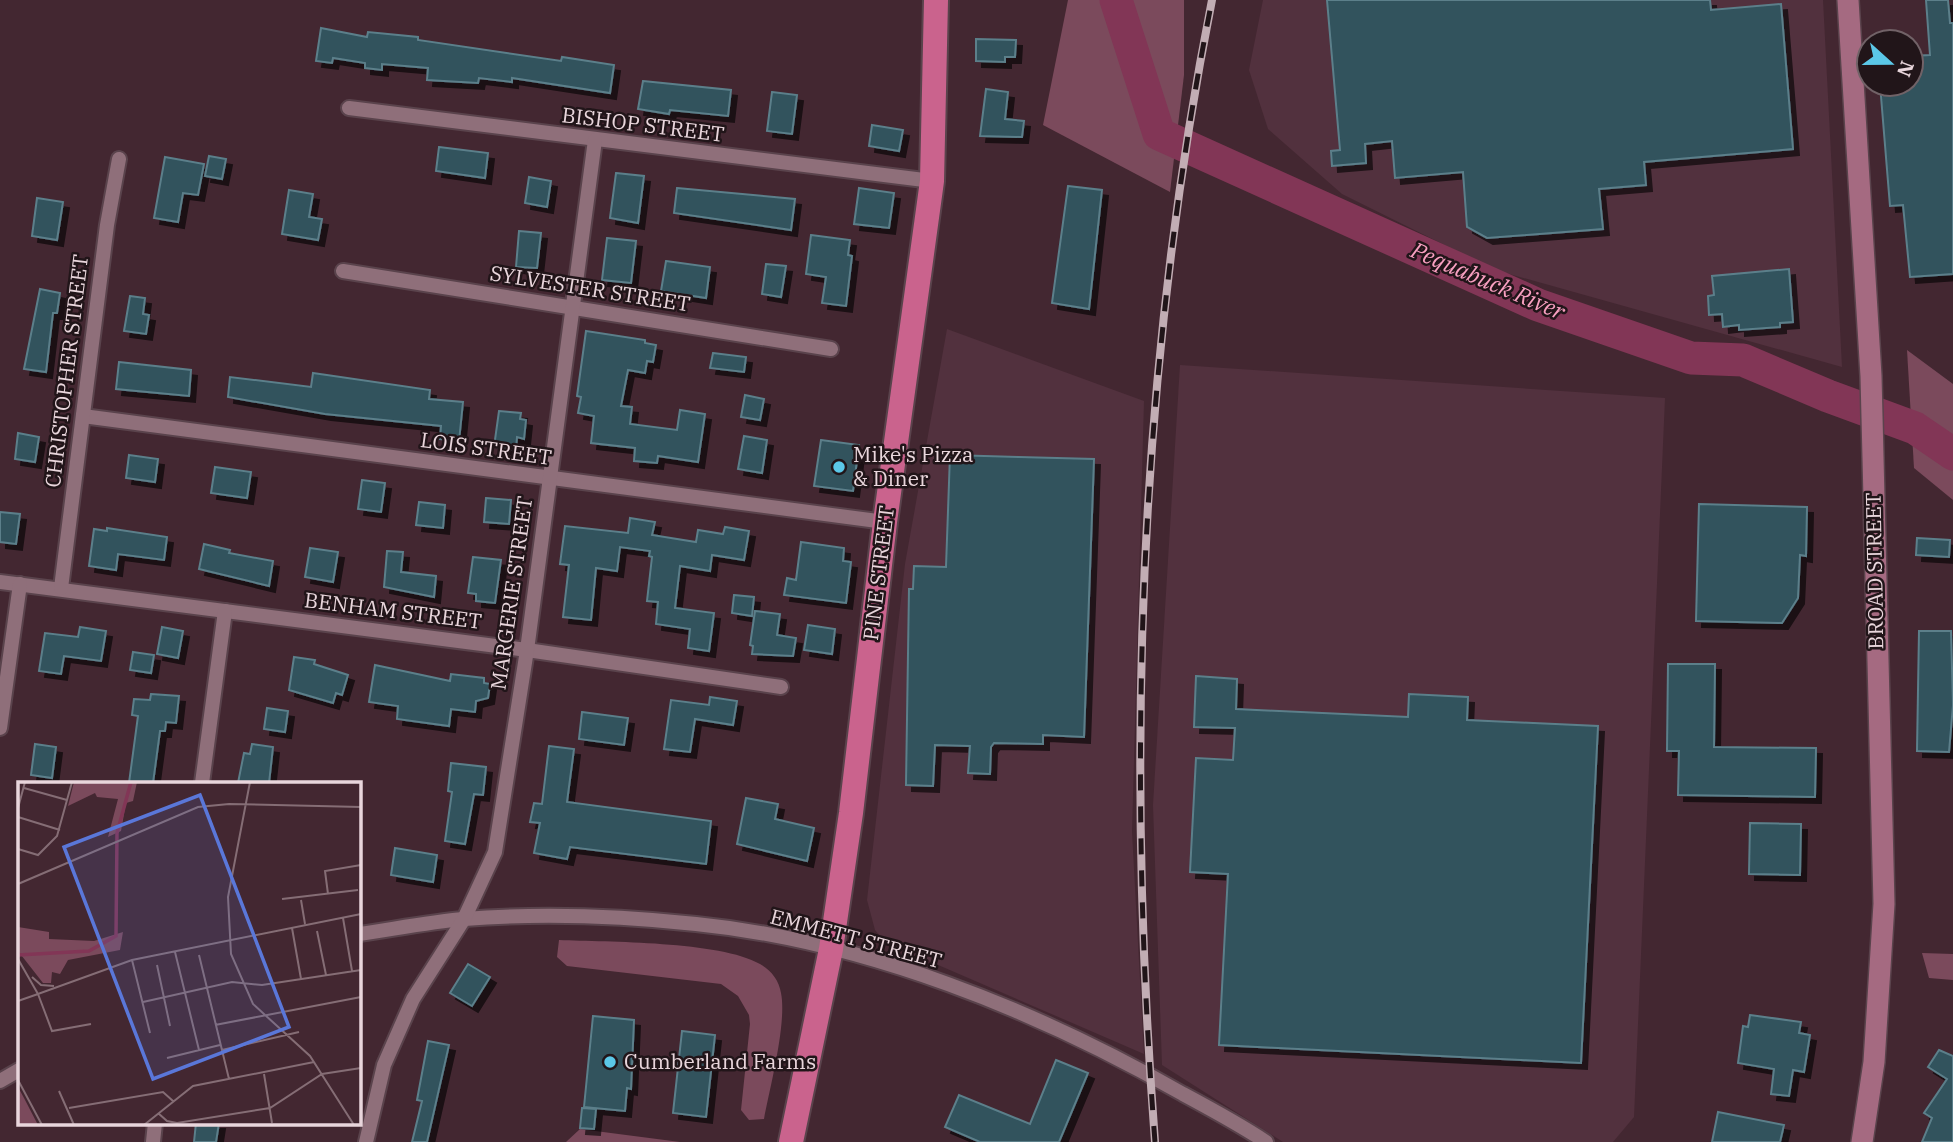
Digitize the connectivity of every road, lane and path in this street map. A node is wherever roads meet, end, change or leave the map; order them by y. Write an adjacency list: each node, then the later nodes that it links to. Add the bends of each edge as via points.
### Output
1 (936, 0): 6 (highway, PINE STREET)
2 (1848, 0): 31 (main road, BROAD STREET, via 1871,376 1884,904 1874,1062)
3 (349, 108): 4 (street, BISHOP STREET)
4 (595, 140): 6 (street, BISHOP STREET); 8 (street, MARGERIE STREET)
5 (118, 159): 10 (street, CHRISTOPHER STREET)
6 (932, 181): 12 (highway, PINE STREET)
7 (343, 271): 8 (street, SYLVESTER STREET)
8 (574, 308): 9 (street, SYLVESTER STREET); 11 (street, MARGERIE STREET)
9 (831, 349)
10 (83, 416): 11 (street, LOIS STREET); 15 (street, CHRISTOPHER STREET)
11 (549, 479): 12 (street, LOIS STREET); 17 (street, MARGERIE STREET)
12 (885, 522): 23 (highway, PINE STREET)
13 (0, 582): 14 (street, BENHAM STREET)
14 (20, 584): 15 (street, BENHAM STREET); 19 (street)
15 (61, 588): 16 (street, BENHAM STREET)
16 (225, 611): 17 (street, BENHAM STREET); 20 (street)
17 (527, 650): 18 (street, BENHAM STREET); 21 (street, MARGERIE STREET, via 495,852)
18 (781, 687)
19 (0, 728)
20 (202, 782)
21 (464, 919): 22 (street, EMMETT STREET); 23 (street, EMMETT STREET, via 593,917 698,924); 28 (street, MARGERIE STREET, via 413,999 398,1032 384,1065)
22 (360, 934)
23 (831, 949): 29 (highway, PINE STREET); 30 (street, EMMETT STREET, via 1001,1002 1130,1063)
24 (18, 1071): 25 (street)
25 (0, 1081)
26 (155, 1124): 27 (street)
27 (152, 1142)
28 (366, 1142)
29 (791, 1142)
30 (1266, 1142)
31 (1861, 1142)

